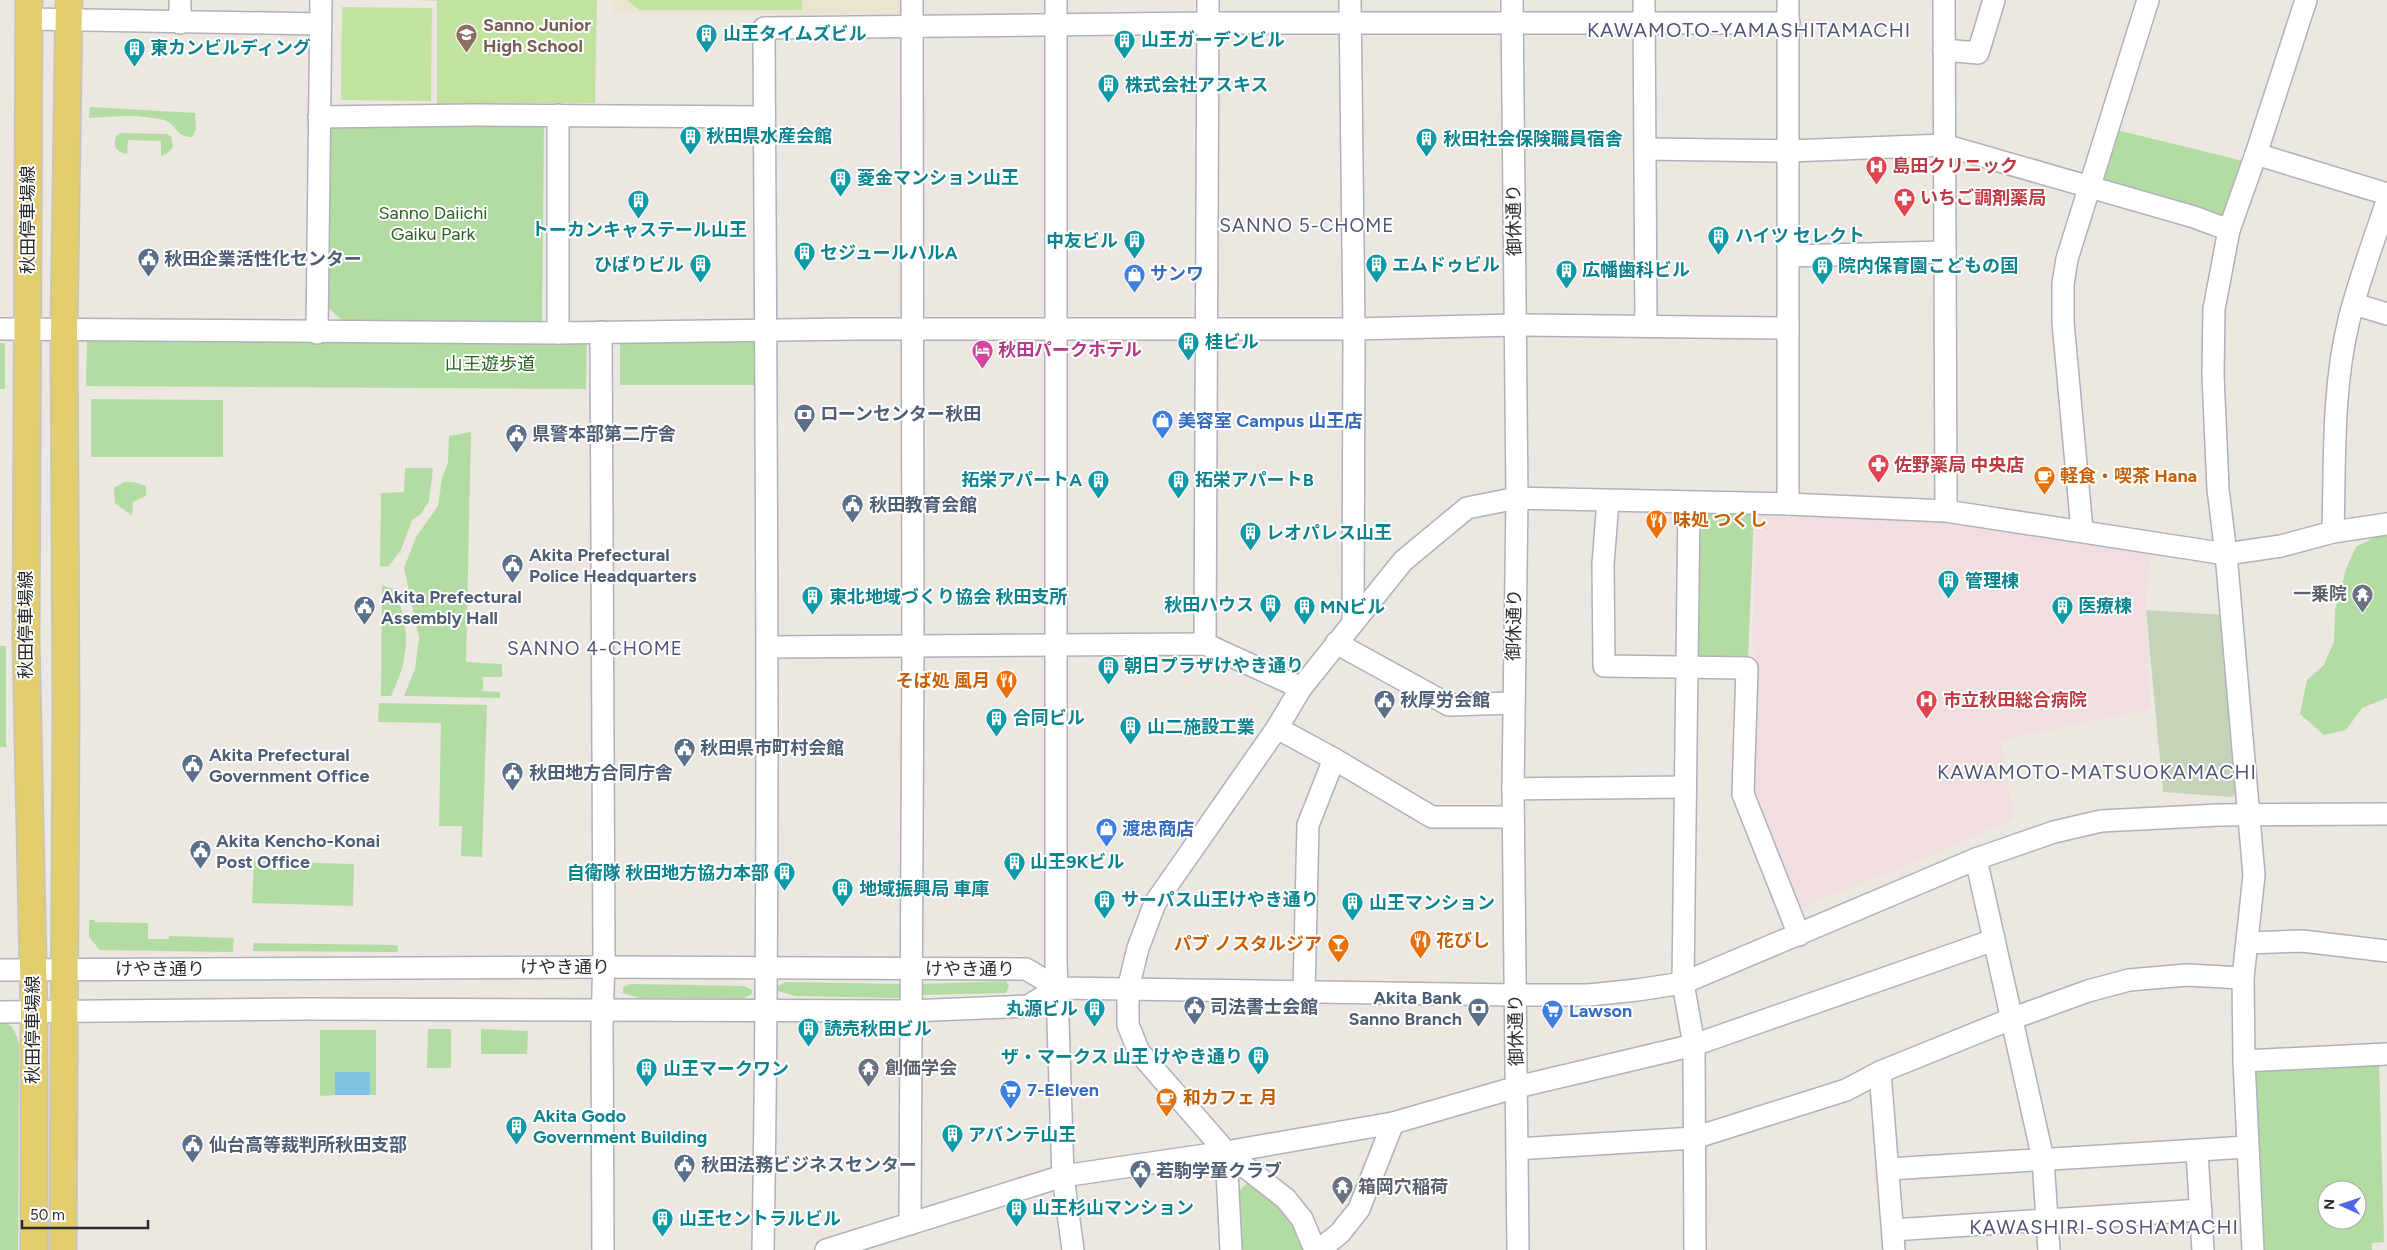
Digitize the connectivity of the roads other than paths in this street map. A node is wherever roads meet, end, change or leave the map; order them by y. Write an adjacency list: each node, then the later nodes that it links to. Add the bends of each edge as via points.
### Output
1 (180, 0): 17 (street)
2 (321, 0): 19 (street)
3 (912, 0): 22 (street)
4 (1056, 0): 23 (street)
5 (1208, 0): 20 (street)
6 (1350, 0): 24 (street)
7 (1512, 0): 21 (street, 御休通り)
8 (1644, 0): 16 (street)
9 (1788, 0): 18 (street)
10 (1944, 0): 25 (street)
11 (1994, 0): 25 (street, via 1978,53)
12 (2148, 0): 33 (street)
13 (2306, 0): 32 (street)
14 (29, 9): 15 (street); 47 (main road, 秋田停車場線)
15 (68, 10): 17 (street); 44 (main road, 秋田停車場線)
16 (1644, 21): 18 (street); 21 (street); 30 (street)
17 (180, 23): 19 (street)
18 (1789, 23): 31 (street)
19 (320, 24): 27 (street)
20 (1208, 24): 23 (street); 24 (street); 50 (street)
21 (1512, 24): 24 (street); 41 (street, 御休通り)
22 (913, 25): 23 (street); 28 (street, via 764,28); 48 (street)
23 (1056, 25): 49 (street)
24 (1350, 25): 45 (street)
25 (1944, 50): 29 (street)
26 (558, 116): 27 (street); 28 (street); 54 (street)
27 (319, 117): 53 (street)
28 (764, 117): 51 (street)
29 (1944, 145): 31 (street); 33 (street); 37 (street)
30 (1645, 149): 31 (street); 42 (street)
31 (1789, 151): 38 (street)
32 (2256, 154): 34 (street); 36 (street)
33 (2090, 188): 36 (street); 61 (street, via 2062,284)
34 (2387, 194)
35 (2387, 201): 39 (street)
36 (2230, 230): 63 (street, via 2214,309 2213,375 2218,489)
37 (1945, 252): 38 (street); 59 (street)
38 (1789, 256): 43 (street)
39 (2354, 304): 40 (street); 62 (street, via 2337,393)
40 (2387, 314)
41 (1515, 325): 42 (street); 45 (street); 55 (street, 御休通り)
42 (1646, 326): 43 (street)
43 (1788, 328): 58 (street)
44 (64, 329): 47 (street); 53 (street); 88 (main road, 秋田停車場線)
45 (1354, 329): 50 (street); 64 (street)
46 (0, 330): 47 (street)
47 (28, 330): 87 (main road, 秋田停車場線, via 26,640)
48 (912, 330): 49 (street); 51 (street); 68 (street)
49 (1056, 330): 50 (street); 67 (street)
50 (1208, 330): 65 (street)
51 (767, 331): 52 (street); 69 (street)
52 (601, 332): 54 (street); 85 (street)
53 (317, 333): 54 (street)
54 (558, 333)
55 (1517, 498): 56 (street); 64 (street, via 1467,508 1403,560); 72 (street, 御休通り)
56 (1608, 501): 57 (street); 70 (street, via 1603,564 1604,666)
57 (1689, 503): 58 (street); 70 (street)
58 (1788, 504): 59 (street)
59 (1946, 511): 61 (street)
60 (2387, 524): 62 (street)
61 (2082, 530): 63 (street)
62 (2333, 532): 63 (street, via 2281,546)
63 (2226, 554): 78 (street)
64 (1353, 621): 66 (street)
65 (1205, 644): 67 (street); 71 (street)
66 (1336, 644): 71 (street); 72 (street, via 1450,705)
67 (1056, 646): 68 (street); 93 (street)
68 (913, 647): 69 (street); 89 (street)
69 (768, 648): 86 (street)
70 (1687, 667): 75 (street); 81 (street, via 1747,668 1743,794)
71 (1301, 688): 73 (street)
72 (1513, 703): 76 (street, 御休通り)
73 (1277, 728): 74 (street); 94 (street, via 1155,903 1138,948)
74 (1334, 759): 79 (street, via 1432,817); 95 (street, via 1308,825)
75 (1686, 787): 76 (street); 92 (street)
76 (1513, 789): 79 (street, 御休通り)
77 (2387, 814): 78 (street)
78 (2251, 815): 80 (street, via 2101,821 2054,832); 83 (street, via 2254,875)
79 (1513, 817): 96 (street, 御休通り)
80 (1976, 859): 81 (street); 82 (street)
81 (1799, 935): 92 (street)
82 (1994, 940): 103 (street); 104 (street)
83 (2247, 942): 84 (street, via 2302,941); 91 (street)
84 (2387, 951)
85 (604, 967): 86 (street, けやき通り); 88 (street, けやき通り); 97 (street)
86 (766, 967): 89 (street, けやき通り); 98 (street)
87 (33, 969): 88 (street, けやき通り); 90 (street, けやき通り); 101 (main road, 秋田停車場線)
88 (65, 969): 102 (main road, 秋田停車場線)
89 (911, 969): 93 (street, けやき通り, via 1026,969); 99 (street)
90 (0, 970)
91 (2243, 978): 103 (street, via 2187,975 2129,980); 106 (street)
92 (1683, 983): 96 (street, via 1589,994); 104 (street)
93 (1058, 988): 94 (street); 99 (street, via 1028,1006); 117 (street)
94 (1128, 989): 95 (street); 113 (street, via 1128,1025 1139,1052)
95 (1304, 993): 96 (street)
96 (1515, 995): 108 (street, 御休通り)
97 (602, 1011): 98 (street); 102 (street); 124 (street)
98 (768, 1011): 99 (street); 125 (street)
99 (910, 1011): 120 (street)
100 (0, 1012): 101 (street)
101 (34, 1012): 102 (street); 122 (main road, 秋田停車場線)
102 (64, 1013): 123 (main road, 秋田停車場線)
103 (2011, 1019): 107 (street); 115 (street)
104 (1694, 1045): 108 (street); 110 (street)
105 (2387, 1054): 106 (street)
106 (2244, 1061): 111 (street)
107 (1880, 1072): 110 (street, via 1846,1090); 116 (street)
108 (1517, 1087): 109 (street); 112 (street, 御休通り)
109 (1393, 1123): 113 (street); 130 (street, via 1359,1209 1340,1233)
110 (1694, 1138): 112 (street); 132 (street)
111 (2247, 1148): 114 (street); 135 (street)
112 (1516, 1149): 131 (street, 御休通り)
113 (1226, 1152): 117 (street); 128 (street); 129 (street, via 1286,1199 1302,1219)
114 (2197, 1152): 115 (street); 118 (street)
115 (2043, 1159): 116 (street); 119 (street)
116 (1889, 1169): 121 (street)
117 (1063, 1176): 120 (street); 127 (street)
118 (2201, 1210): 119 (street); 134 (street)
119 (2047, 1220): 121 (street); 133 (street)
120 (910, 1224): 126 (street)
121 (1893, 1240)
122 (34, 1250)
123 (63, 1250)
124 (603, 1250)
125 (763, 1250)
126 (826, 1250)
127 (1073, 1250)
128 (1231, 1250)
129 (1315, 1250)
130 (1319, 1250)
131 (1518, 1250)
132 (1695, 1250)
133 (2049, 1250)
134 (2203, 1250)
135 (2253, 1250)

